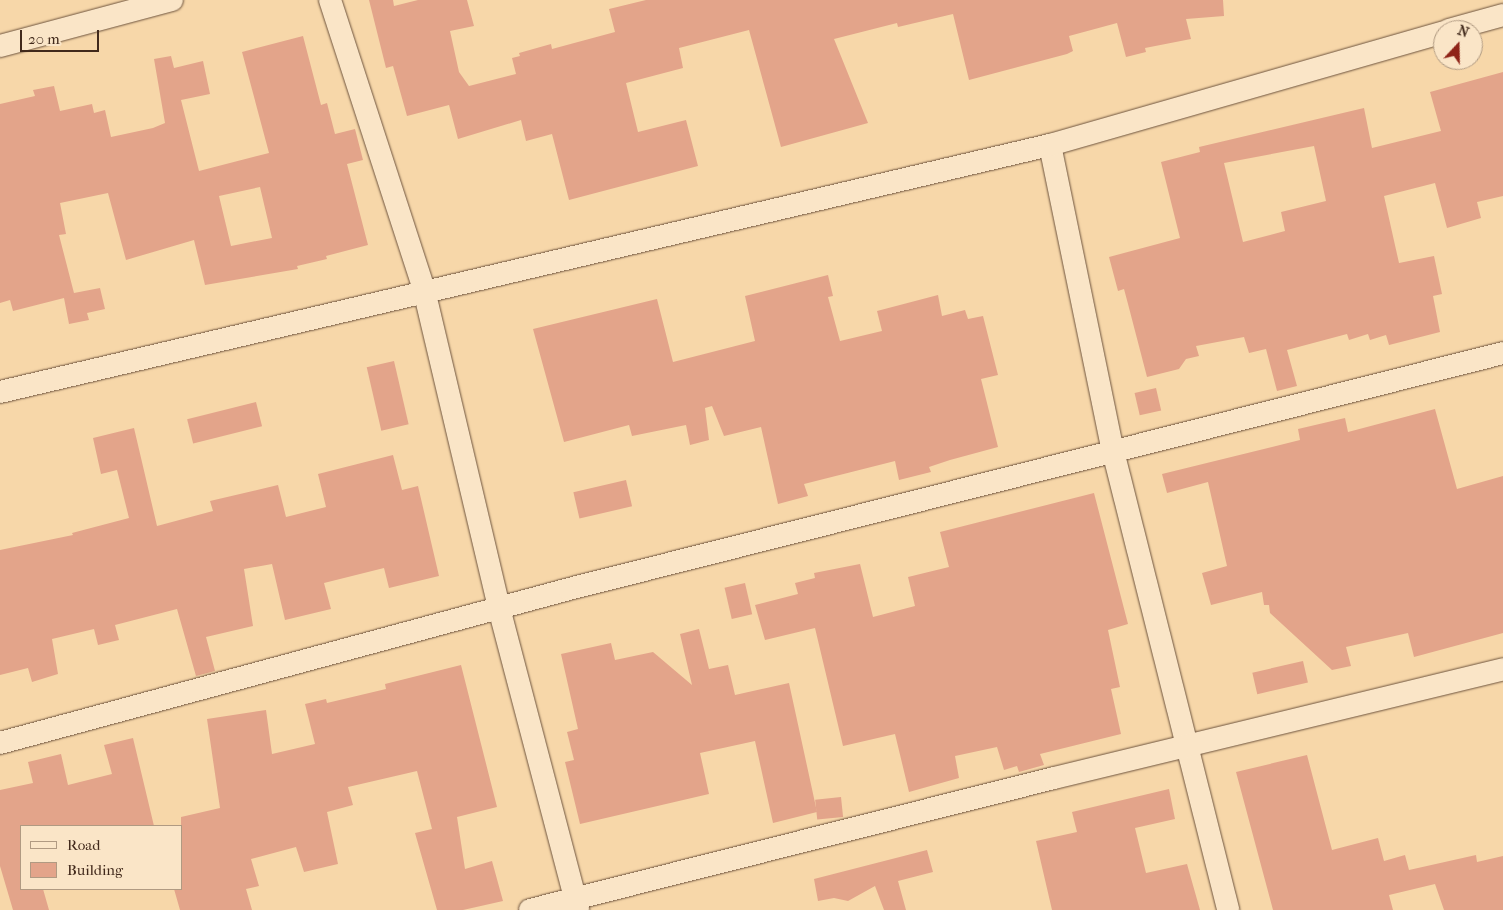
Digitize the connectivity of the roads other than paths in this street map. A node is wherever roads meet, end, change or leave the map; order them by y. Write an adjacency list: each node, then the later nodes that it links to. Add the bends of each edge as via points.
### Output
1 (172, 0): 6 (street)
2 (330, 0): 8 (street)
3 (1503, 15): 4 (street)
4 (1483, 21)
5 (1433, 35): 7 (street)
6 (0, 46)
7 (1050, 145): 8 (street); 11 (street)
8 (424, 290): 10 (street); 12 (street)
9 (1503, 353): 11 (street)
10 (0, 392)
11 (1113, 451): 12 (street); 15 (street)
12 (499, 608): 14 (street); 16 (street)
13 (1503, 669): 15 (street)
14 (0, 743)
15 (1187, 746): 16 (street); 18 (street)
16 (576, 904): 17 (street)
17 (530, 910)
18 (1228, 910)

